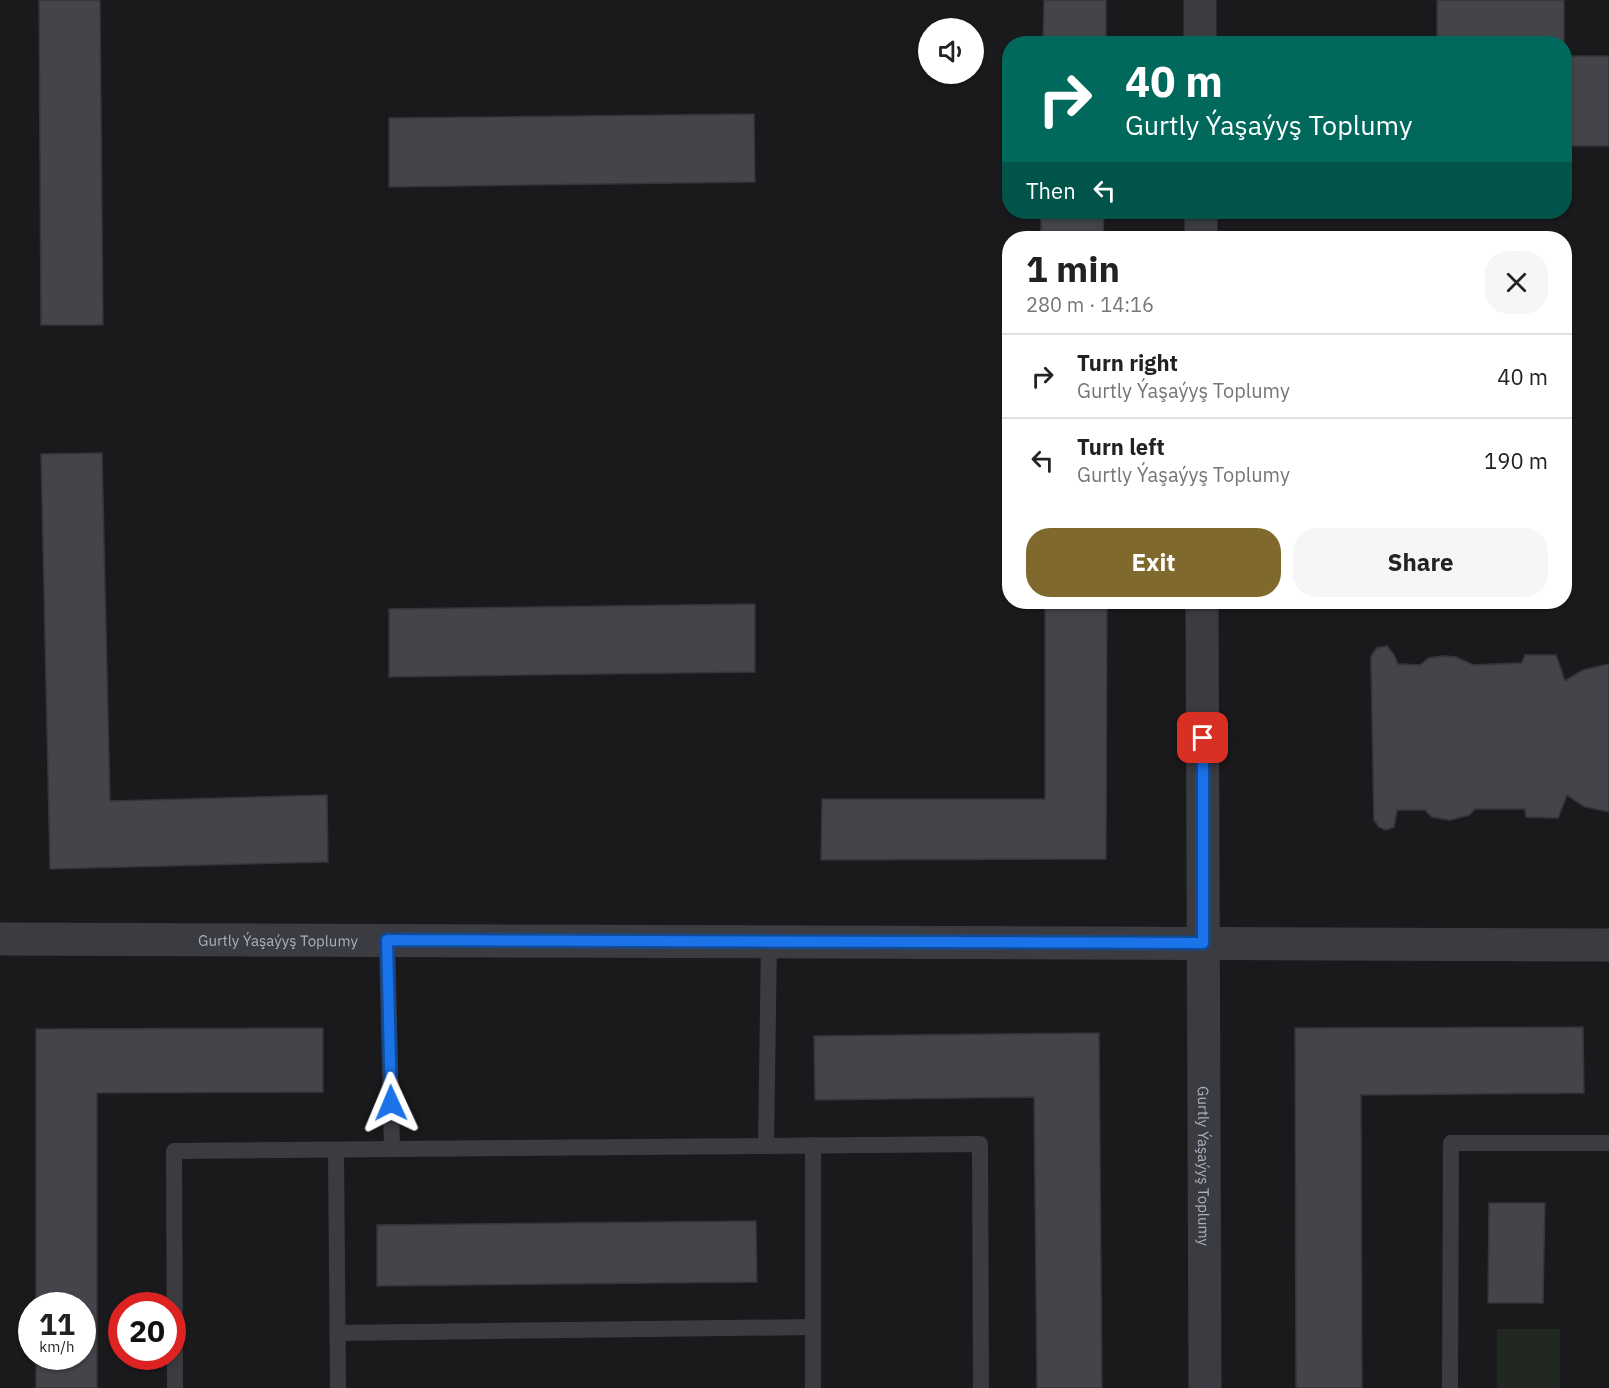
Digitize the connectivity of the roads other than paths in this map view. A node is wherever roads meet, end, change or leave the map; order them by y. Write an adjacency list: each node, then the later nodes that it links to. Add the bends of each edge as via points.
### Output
1 (1200, 0): 2 (street)
2 (1200, 36)
3 (1202, 609): 7 (street, Gurtly Ýaşaýyş Toplumy)
4 (0, 939): 5 (street, Gurtly Ýaşaýyş Toplumy)
5 (387, 940): 6 (street, Gurtly Ýaşaýyş Toplumy); 12 (lane)
6 (769, 942): 7 (street, Gurtly Ýaşaýyş Toplumy); 11 (lane)
7 (1203, 943): 8 (street, Gurtly Ýaşaýyş Toplumy); 20 (street, Gurtly Ýaşaýyş Toplumy)
8 (1609, 945)
9 (1609, 1143): 21 (lane, via 1451,1143)
10 (813, 1145): 11 (lane); 14 (lane); 19 (lane, via 980,1144)
11 (766, 1146): 12 (lane)
12 (392, 1149): 13 (lane)
13 (336, 1150): 15 (lane); 16 (lane, via 174,1151)
14 (813, 1327): 15 (lane); 18 (lane)
15 (338, 1333): 17 (lane)
16 (175, 1388)
17 (338, 1388)
18 (813, 1388)
19 (981, 1388)
20 (1205, 1388)
21 (1450, 1388)

